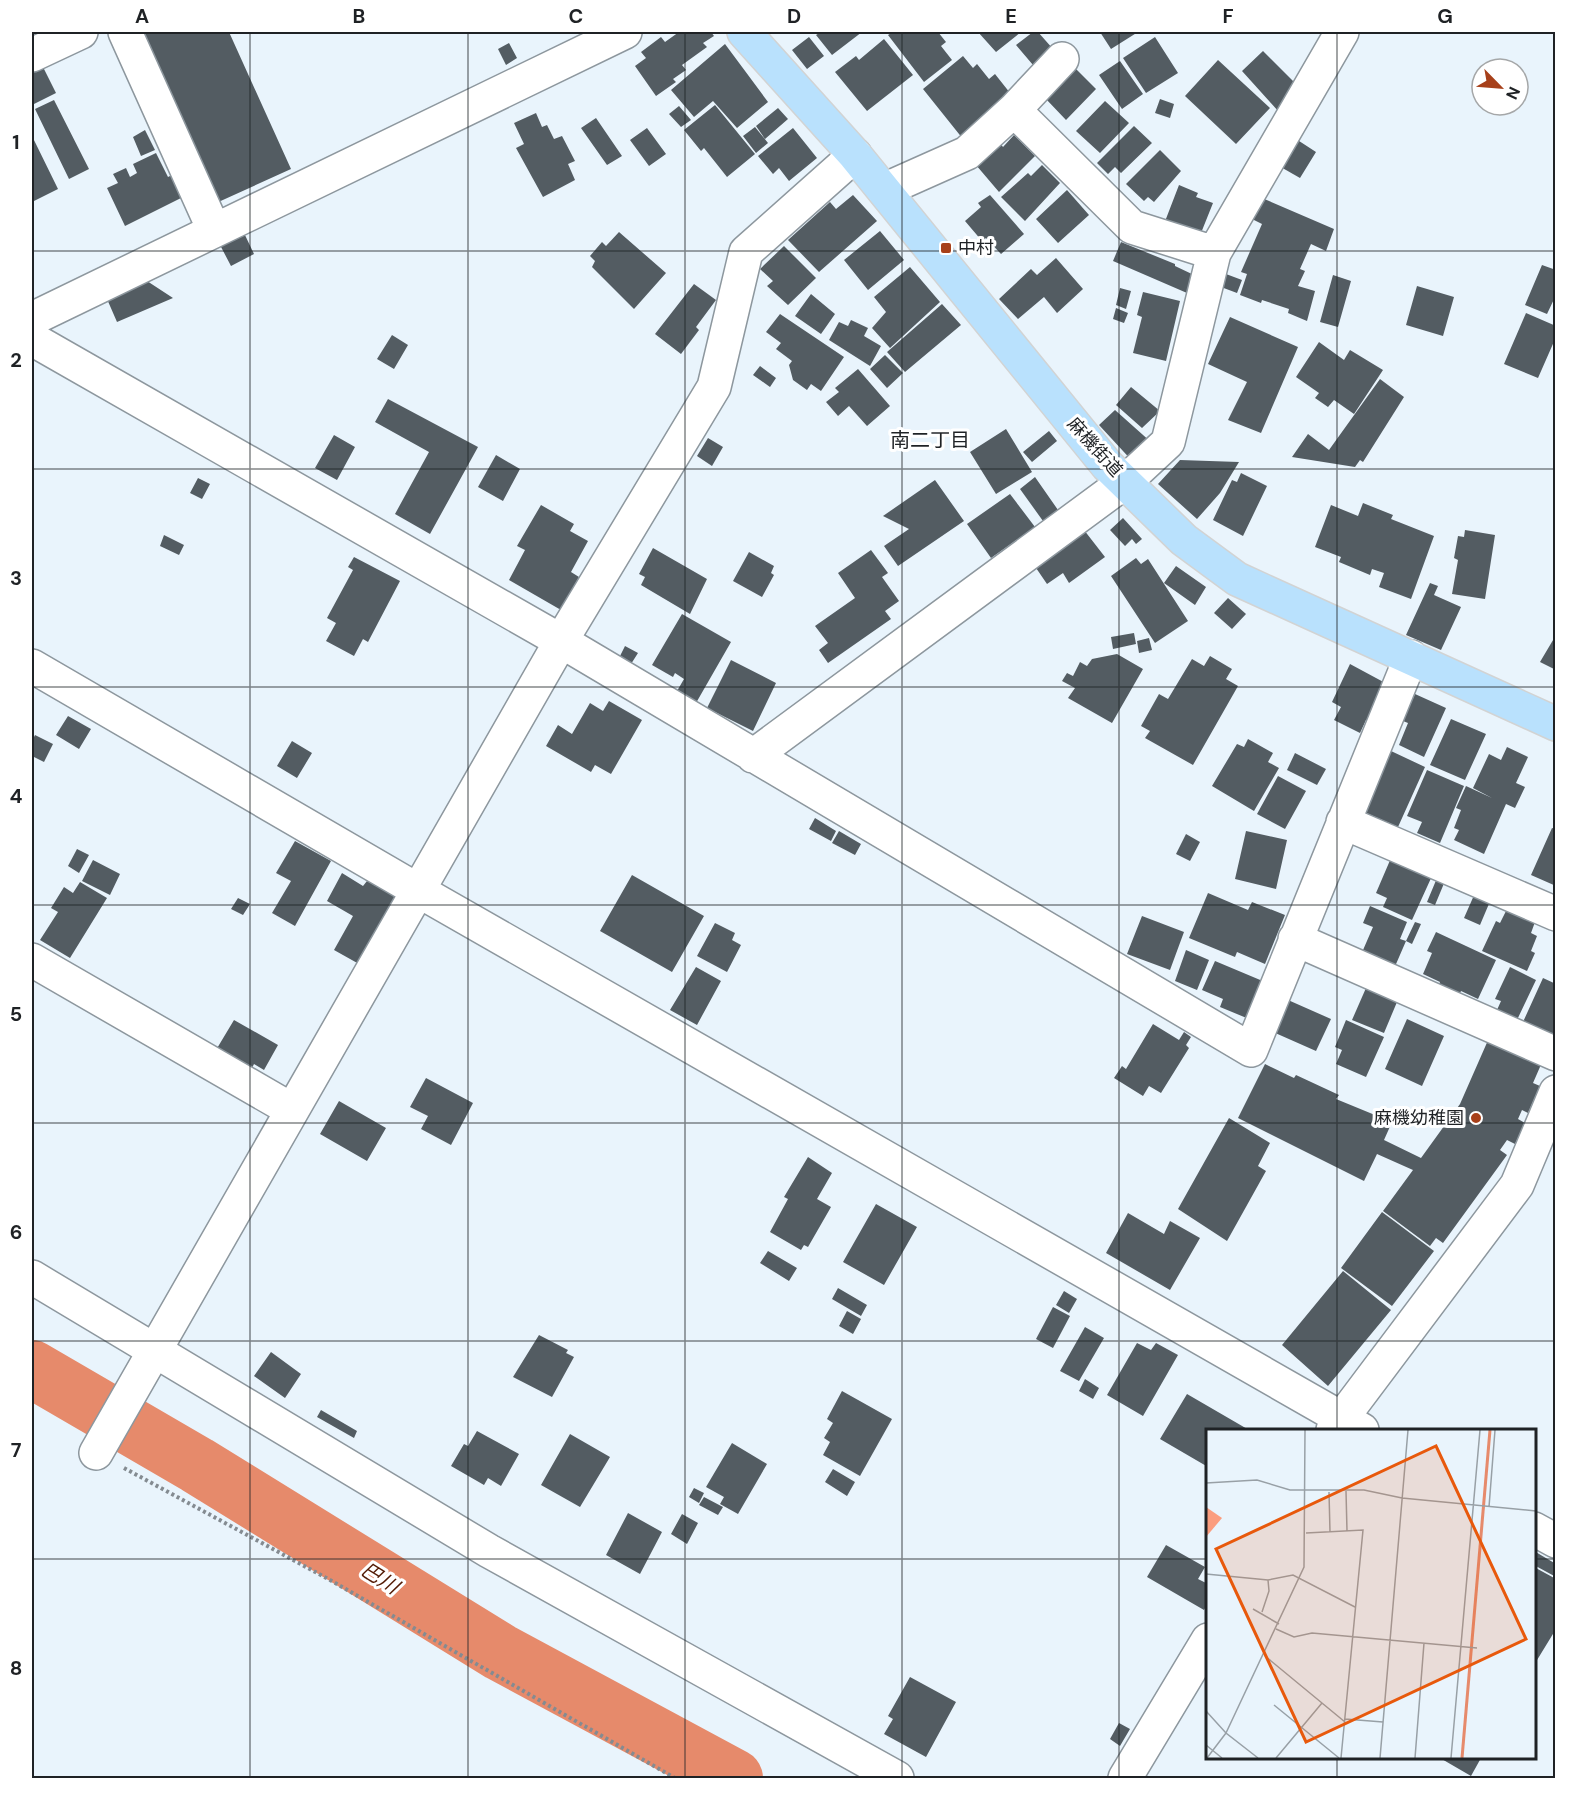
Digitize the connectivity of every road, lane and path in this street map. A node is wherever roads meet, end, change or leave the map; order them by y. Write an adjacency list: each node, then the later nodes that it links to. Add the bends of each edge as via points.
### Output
1 (81, 32): 6 (street)
2 (125, 32): 11 (street)
3 (625, 32): 11 (street)
4 (744, 32): 9 (main road, 麻機街道)
5 (1342, 32): 12 (street)
6 (32, 55)
7 (1062, 59): 8 (street)
8 (1014, 110): 10 (street, via 967,153); 12 (street, via 1131,227)
9 (855, 155): 10 (main road, 麻機街道); 15 (street, via 746,252 714,387)
10 (884, 190): 14 (main road, 麻機街道, via 1107,465)
11 (214, 230): 13 (street)
12 (1214, 253): 14 (street, via 1168,442)
13 (32, 335): 15 (street)
14 (1126, 481): 16 (main road, 麻機街道, via 1184,540 1237,579); 19 (street)
15 (561, 641): 19 (street); 21 (street)
16 (1411, 657): 18 (main road, 麻機街道); 20 (street)
17 (32, 666): 21 (street)
18 (1556, 724)
19 (753, 756): 23 (street, via 1251,1050)
20 (1343, 822): 22 (street); 23 (street)
21 (419, 891): 27 (street); 30 (street)
22 (1556, 914)
23 (1295, 939): 25 (street)
24 (32, 960): 27 (street)
25 (1556, 1054)
26 (1556, 1092): 30 (street, via 1517,1185)
27 (292, 1110): 29 (street)
28 (32, 1277): 29 (street)
29 (155, 1350): 31 (street); 36 (street, via 489,1551)
30 (1345, 1426)
31 (96, 1453): 35 (path, via 330,1580)
32 (1536, 1530): 33 (street)
33 (1556, 1541)
34 (1206, 1643): 37 (street)
35 (675, 1779)
36 (897, 1779)
37 (1125, 1779)

